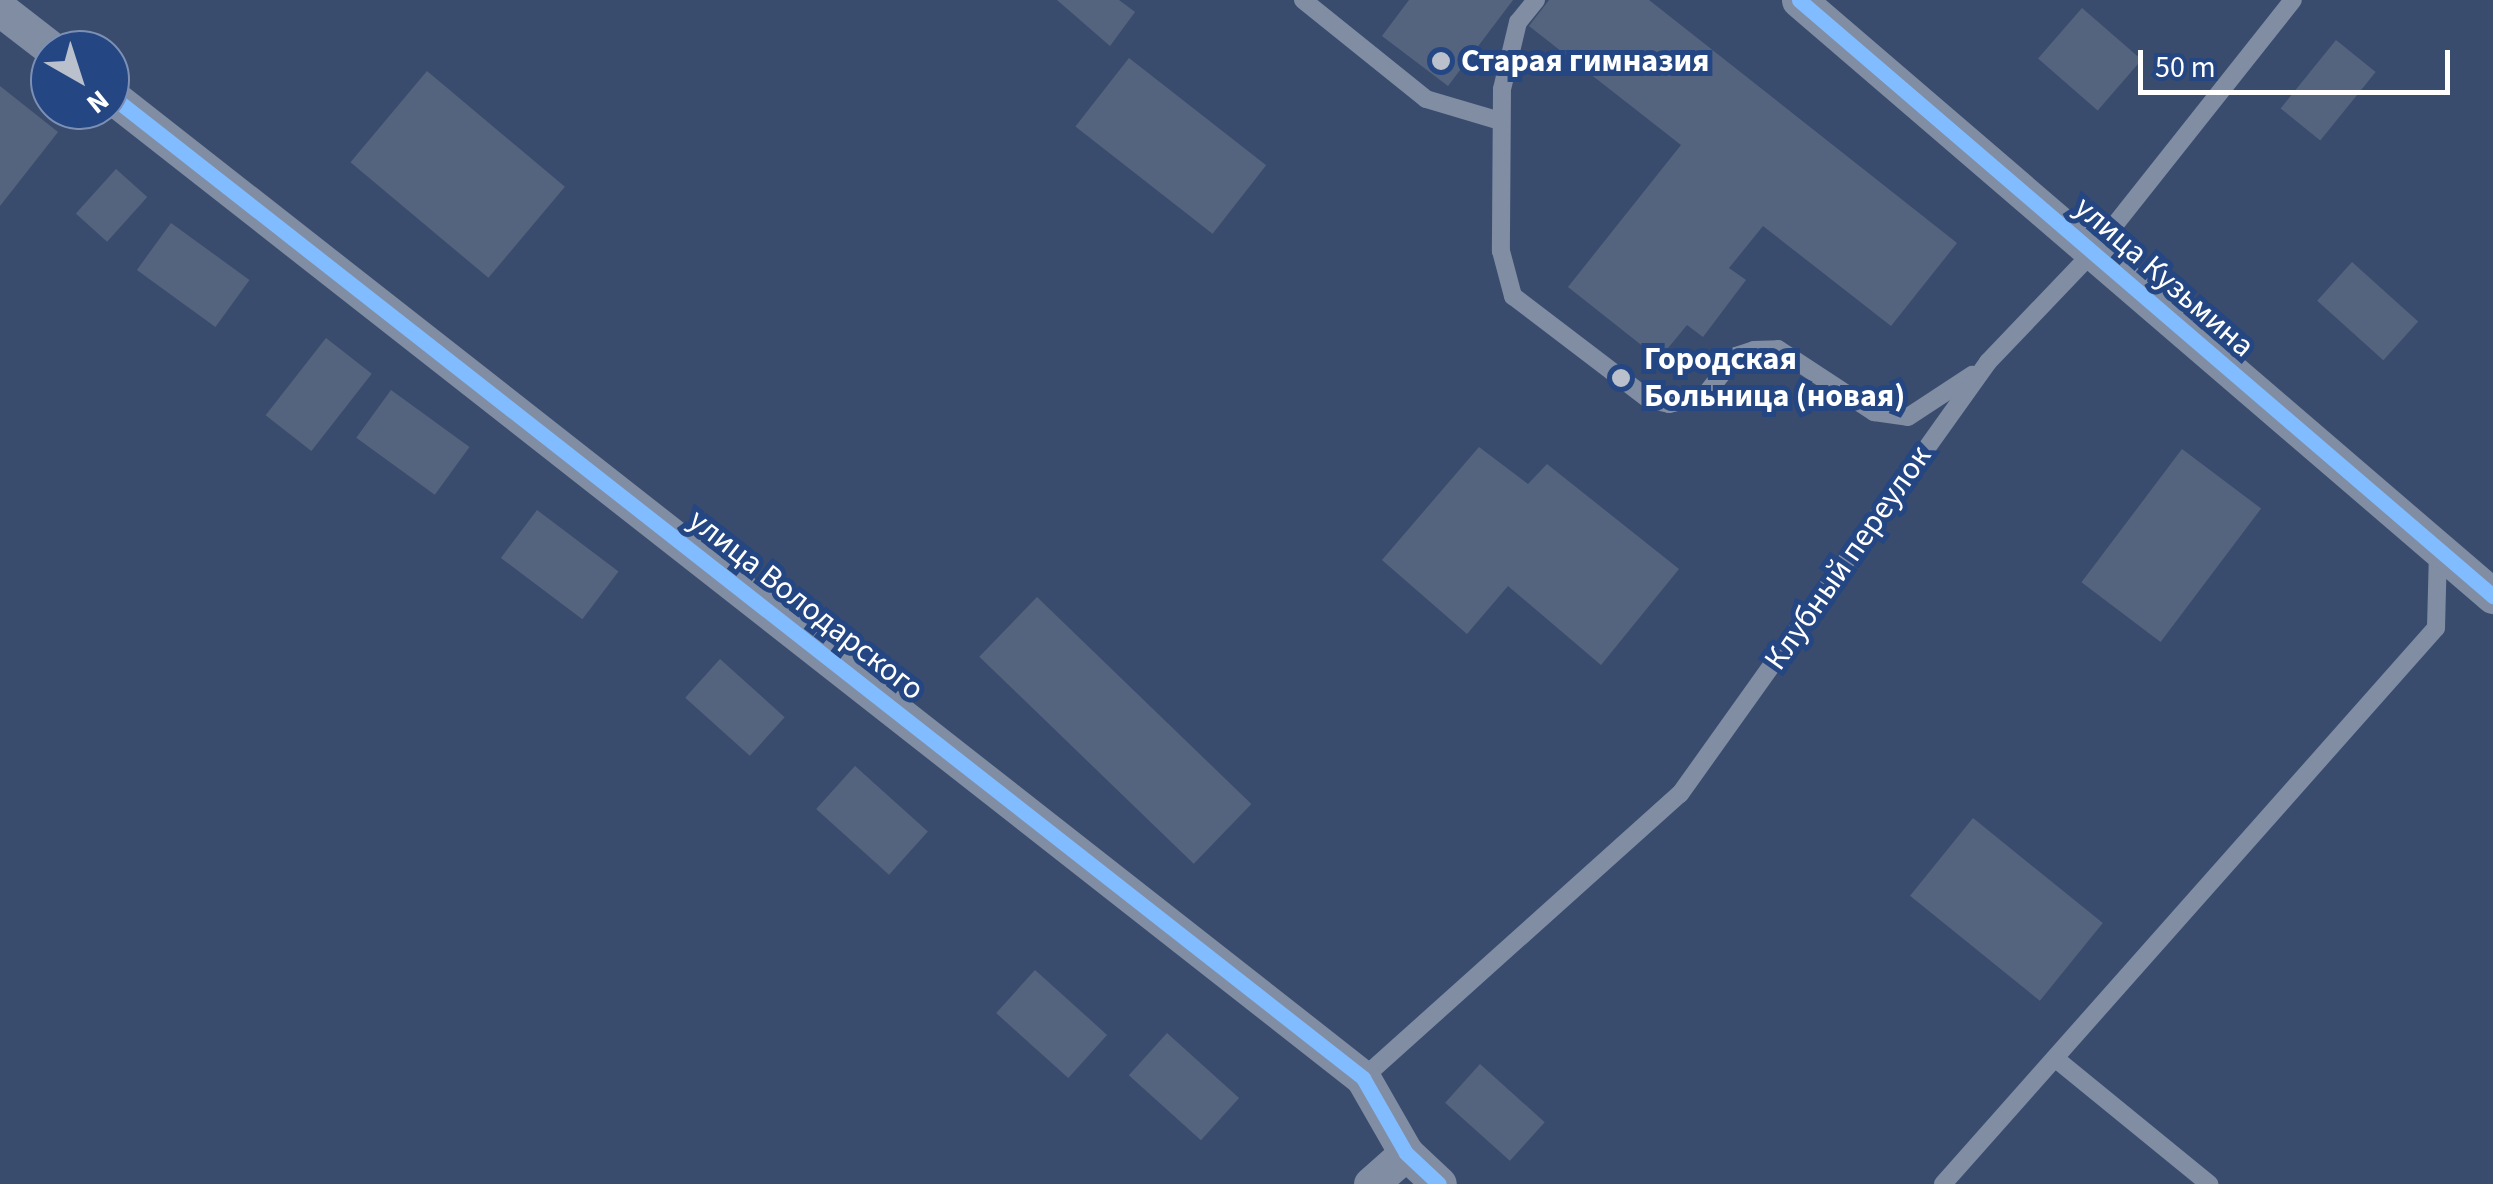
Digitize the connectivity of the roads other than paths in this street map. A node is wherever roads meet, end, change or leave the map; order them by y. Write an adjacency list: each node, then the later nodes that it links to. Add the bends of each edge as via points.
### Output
1 (1303, 0): 8 (lane, via 1426,99)
2 (1536, 0): 8 (lane, via 1518,22)
3 (1799, 0): 9 (street, улица Кузьмина)
4 (2294, 0): 9 (lane, Клубный переулок)
5 (0, 9): 6 (street)
6 (30, 32)
7 (130, 111): 14 (street, улица Володарского)
8 (1500, 120): 10 (lane, via 1504,279 1514,296 1648,398 1691,402 1736,356 1778,349 1874,412 1908,416)
9 (2094, 251): 10 (lane, Клубный переулок); 11 (street, улица Кузьмина)
10 (1988, 362): 14 (lane, Клубный переулок, via 1680,794)
11 (2438, 552): 12 (street, улица Кузьмина); 13 (lane, via 2436,628)
12 (2493, 596)
13 (2056, 1059): 18 (lane); 19 (lane)
14 (1364, 1078): 15 (street, улица Володарского)
15 (1406, 1153): 16 (street); 17 (street, улица Володарского)
16 (1371, 1184)
17 (1440, 1184)
18 (1943, 1184)
19 (2210, 1184)

